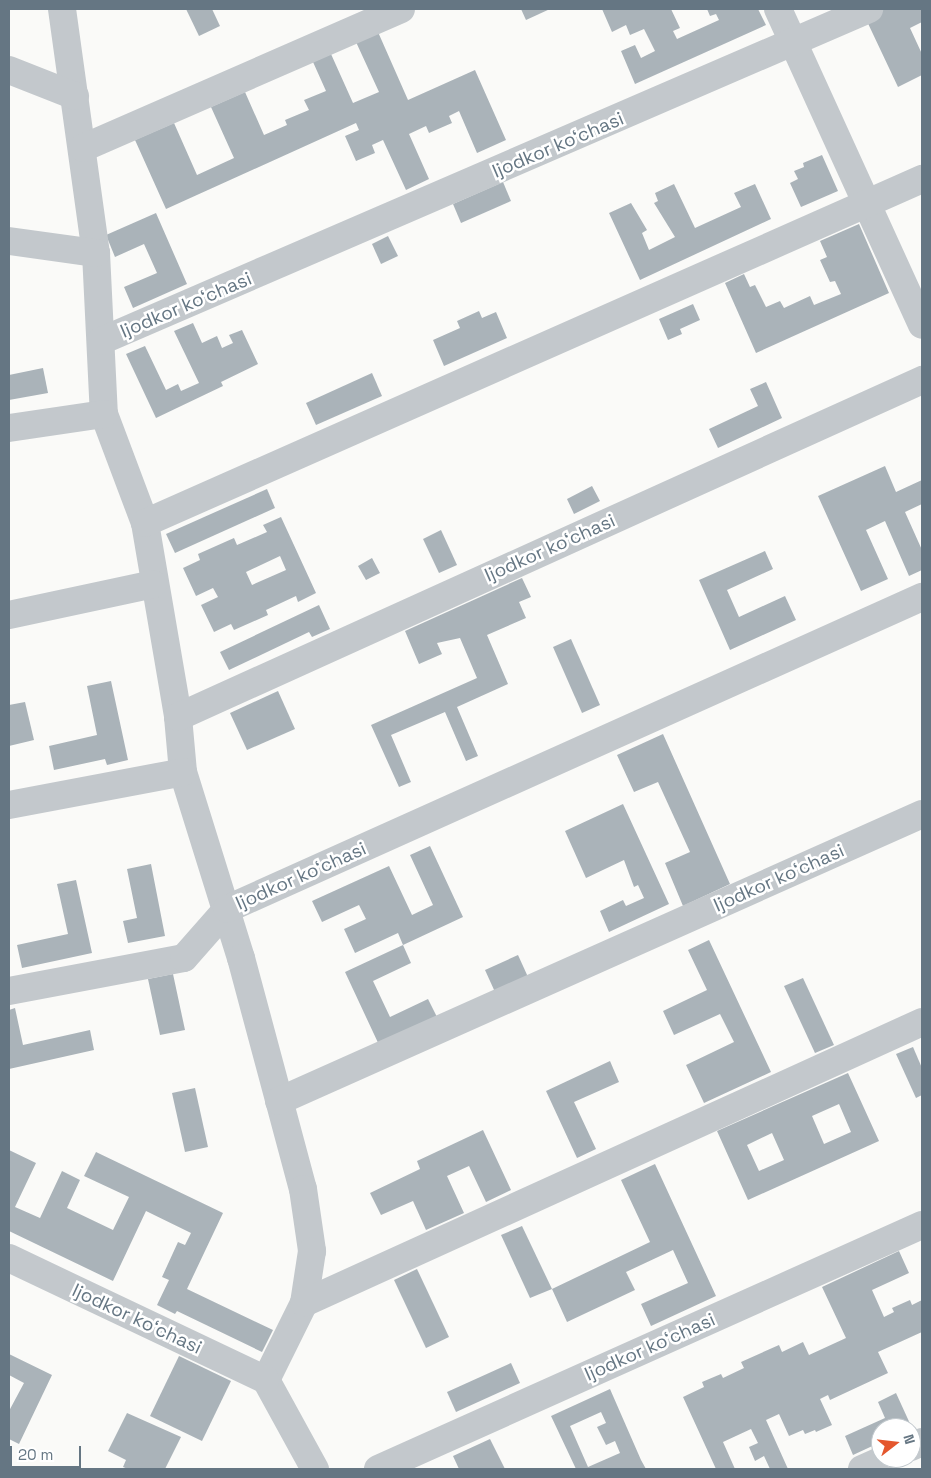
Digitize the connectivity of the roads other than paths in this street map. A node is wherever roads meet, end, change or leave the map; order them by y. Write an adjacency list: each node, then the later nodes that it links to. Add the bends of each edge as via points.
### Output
1 (62, 9): 7 (street, Ijodkor koʻchasi)
2 (401, 9): 8 (street)
3 (778, 9): 5 (street)
4 (869, 9): 5 (street, Ijodkor koʻchasi)
5 (794, 44): 10 (street); 14 (street, Ijodkor koʻchasi)
6 (9, 70): 7 (street)
7 (75, 96): 8 (street, Ijodkor koʻchasi)
8 (83, 148): 12 (street, Ijodkor koʻchasi)
9 (922, 179): 10 (street)
10 (868, 204): 13 (street); 18 (street)
11 (9, 241): 12 (street)
12 (96, 253): 14 (street, Ijodkor koʻchasi)
13 (922, 325)
14 (102, 341): 16 (street, Ijodkor koʻchasi)
15 (922, 380): 22 (street, Ijodkor koʻchasi)
16 (104, 414): 17 (street); 18 (street, Ijodkor koʻchasi)
17 (9, 428)
18 (144, 523): 19 (street, Ijodkor koʻchasi)
19 (153, 584): 21 (street); 22 (street, Ijodkor koʻchasi)
20 (922, 597): 26 (street, Ijodkor koʻchasi)
21 (9, 615)
22 (178, 717): 23 (street, Ijodkor koʻchasi)
23 (184, 772): 24 (street); 26 (street, Ijodkor koʻchasi)
24 (9, 805)
25 (922, 814): 29 (street, Ijodkor koʻchasi)
26 (227, 910): 27 (street, Ijodkor koʻchasi, via 184,958); 29 (street, Ijodkor koʻchasi)
27 (9, 991)
28 (922, 1022): 32 (street)
29 (279, 1101): 32 (street, Ijodkor koʻchasi, via 302,1189 312,1251)
30 (922, 1225): 35 (street, Ijodkor koʻchasi)
31 (9, 1258): 33 (street, Ijodkor koʻchasi)
32 (304, 1303): 33 (street, Ijodkor koʻchasi)
33 (266, 1380): 34 (street)
34 (316, 1469)
35 (378, 1469)

